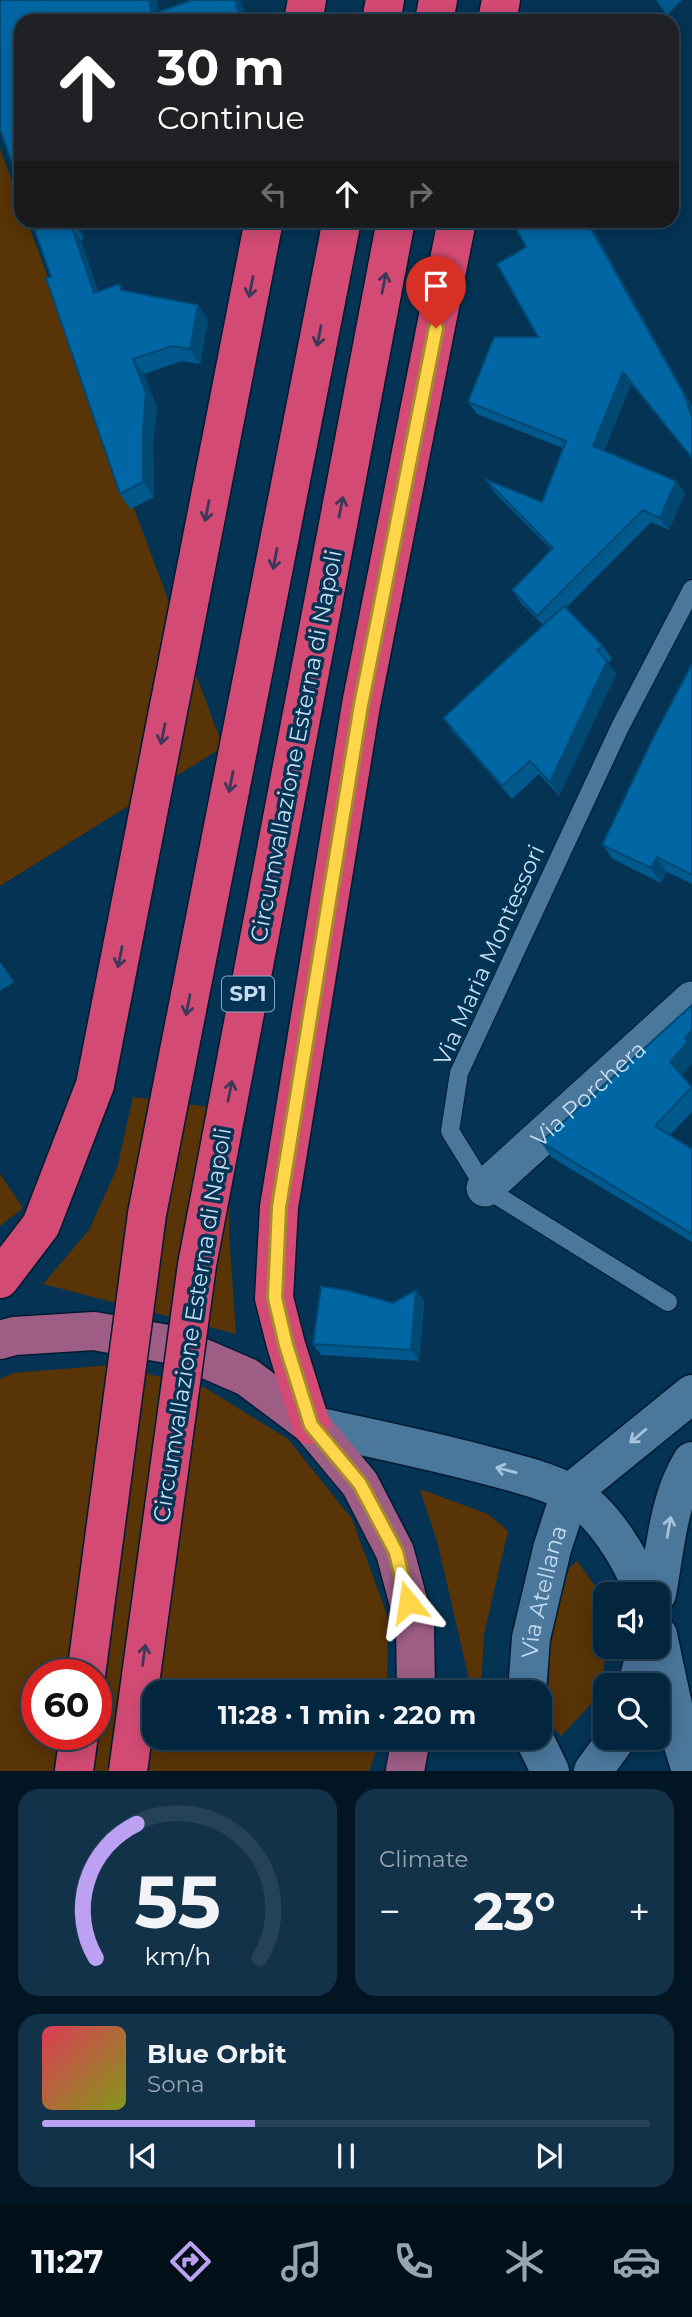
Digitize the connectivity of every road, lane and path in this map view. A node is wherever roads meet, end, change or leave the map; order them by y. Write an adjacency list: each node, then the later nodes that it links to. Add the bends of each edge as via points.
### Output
1 (262, 228): 8 (highway, one-way to 8, via 95,1085 41,1225)
2 (340, 228): 17 (highway, SP1, one-way to 17, bridge, via 147,1214)
3 (394, 228): 26 (highway, Circumvallazione Esterna di Napoli / SP1, one-way to 3, bridge, via 197,1265)
4 (455, 228): 12 (highway, via 361,705 279,1207 275,1298)
5 (692, 589): 7 (lane, Via Maria Montessori, via 620,727 459,1073 450,1131)
6 (692, 1000): 7 (street, Via Porchera)
7 (485, 1188): 9 (lane, Via Maria Montessori)
8 (0, 1279)
9 (668, 1303)
10 (0, 1340): 12 (main road, via 94,1331 173,1345 247,1377)
11 (692, 1394): 14 (main road, Via Atellana, one-way to 14)
12 (311, 1425): 14 (main road, one-way to 12, via 456,1457); 19 (main road, via 360,1484 396,1552 415,1627)
13 (692, 1461): 16 (main road, one-way to 13, via 672,1514)
14 (570, 1493): 15 (main road, Via Atellana, via 615,1537); 20 (main road, Via Atellana, via 531,1637)
15 (640, 1582)
16 (659, 1582)
17 (88, 1659)
18 (663, 1659): 30 (main road)
19 (416, 1680)
20 (528, 1680)
21 (77, 1750): 25 (highway)
22 (410, 1750): 27 (main road)
23 (540, 1750): 28 (main road)
24 (608, 1750): 29 (main road)
25 (74, 1771)
26 (128, 1771)
27 (407, 1771)
28 (550, 1771)
29 (593, 1771)
30 (691, 1771)

